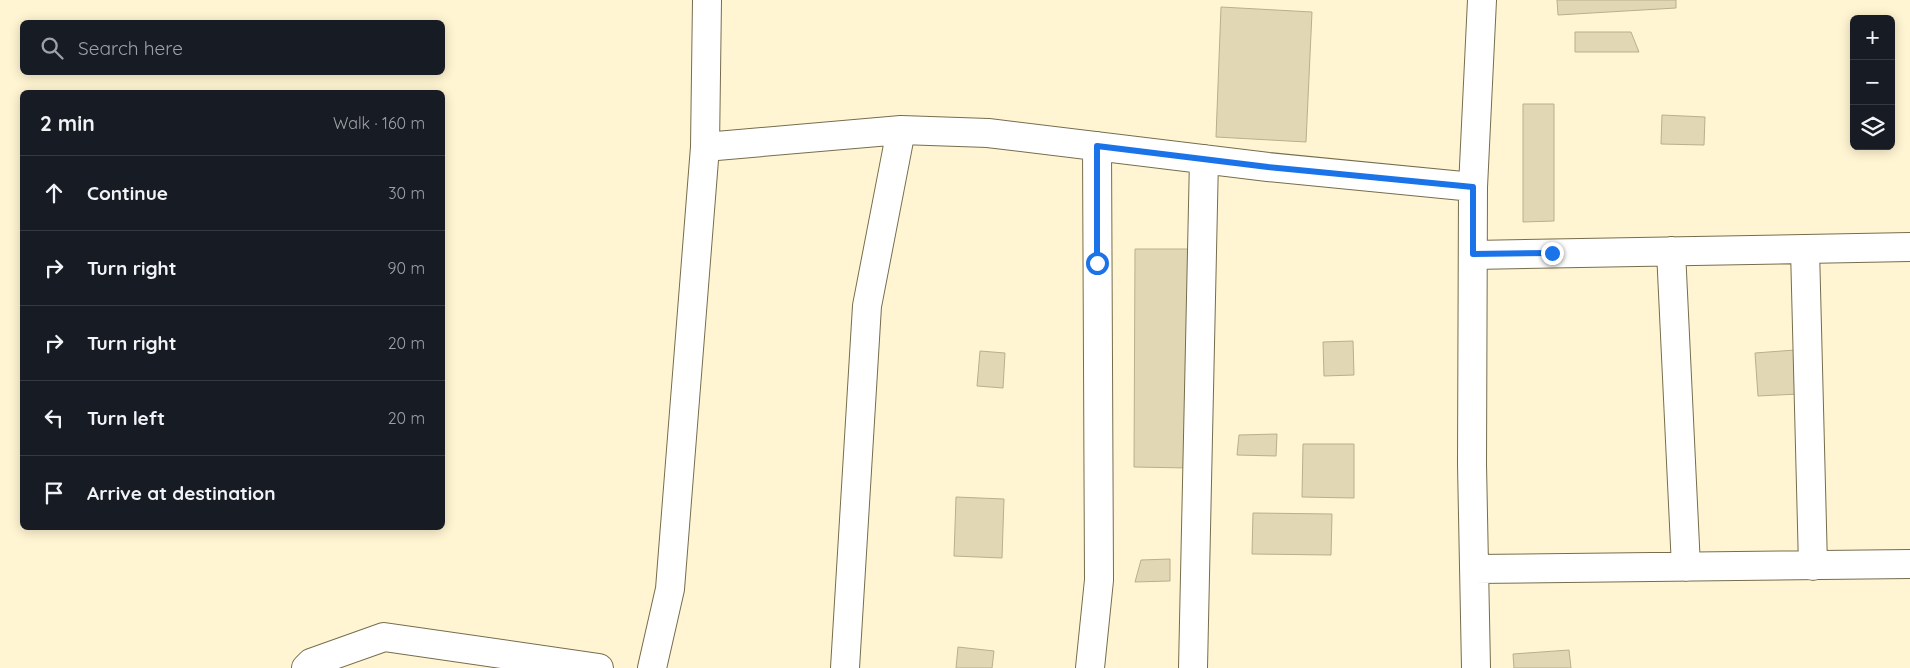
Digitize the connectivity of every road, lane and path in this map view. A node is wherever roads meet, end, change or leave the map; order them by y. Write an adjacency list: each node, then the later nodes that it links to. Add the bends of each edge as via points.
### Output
1 (707, 0): 5 (street)
2 (1482, 0): 7 (street)
3 (901, 130): 4 (street, via 988,133); 5 (street); 19 (street, via 867,306)
4 (1097, 146): 6 (street); 20 (street, via 1099,580)
5 (705, 147): 18 (street, via 670,589)
6 (1204, 159): 7 (street); 21 (street)
7 (1473, 187): 11 (street)
8 (1910, 247): 9 (street)
9 (1805, 249): 10 (street); 13 (street)
10 (1671, 251): 11 (street); 14 (street)
11 (1473, 254): 15 (street)
12 (1910, 564): 13 (street)
13 (1813, 566): 14 (street)
14 (1686, 567): 15 (street)
15 (1474, 569): 22 (street)
16 (306, 668): 17 (street, via 311,663 384,637)
17 (599, 668)
18 (652, 668)
19 (845, 668)
20 (1090, 668)
21 (1193, 668)
22 (1476, 668)

